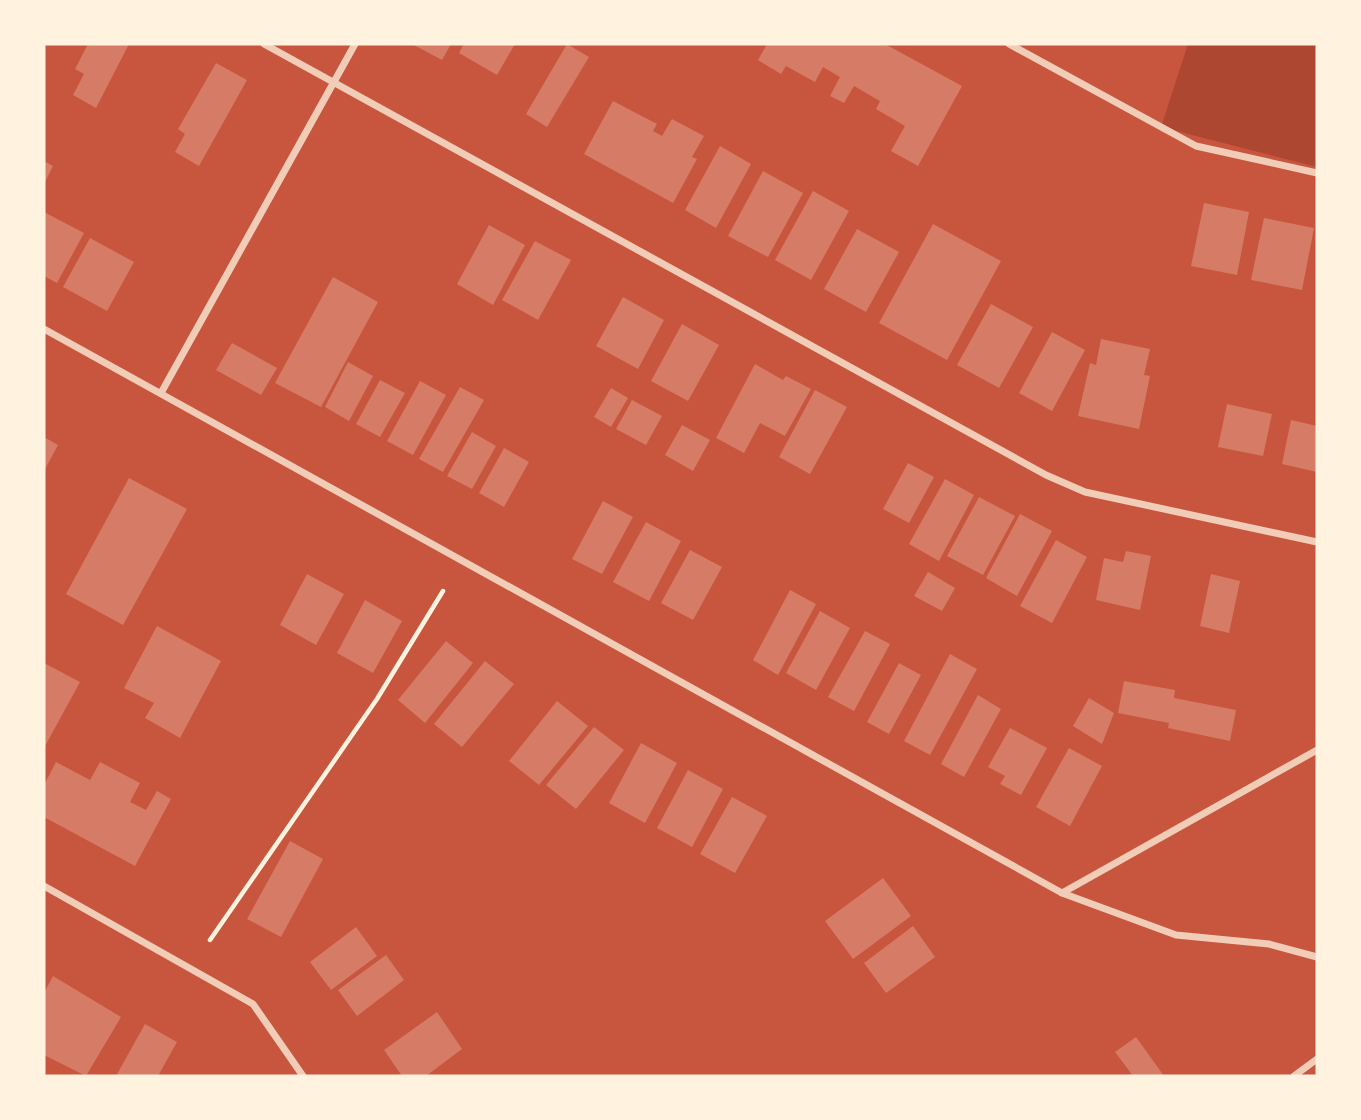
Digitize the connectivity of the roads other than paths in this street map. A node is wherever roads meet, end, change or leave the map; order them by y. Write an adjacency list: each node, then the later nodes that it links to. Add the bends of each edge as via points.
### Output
1 (264, 44): 4 (street)
2 (355, 44): 4 (street)
3 (1009, 44): 5 (street, via 1196,146)
4 (334, 82): 7 (street); 8 (street, via 1046,475 1085,492)
5 (1317, 173)
6 (44, 329): 7 (street)
7 (161, 393): 11 (street)
8 (1317, 542)
9 (1317, 750): 11 (street)
10 (44, 886): 14 (street, via 253,1004)
11 (1062, 893): 12 (street, via 1176,935 1269,944)
12 (1317, 957)
13 (1317, 1059): 15 (street)
14 (303, 1076)
15 (1294, 1076)

